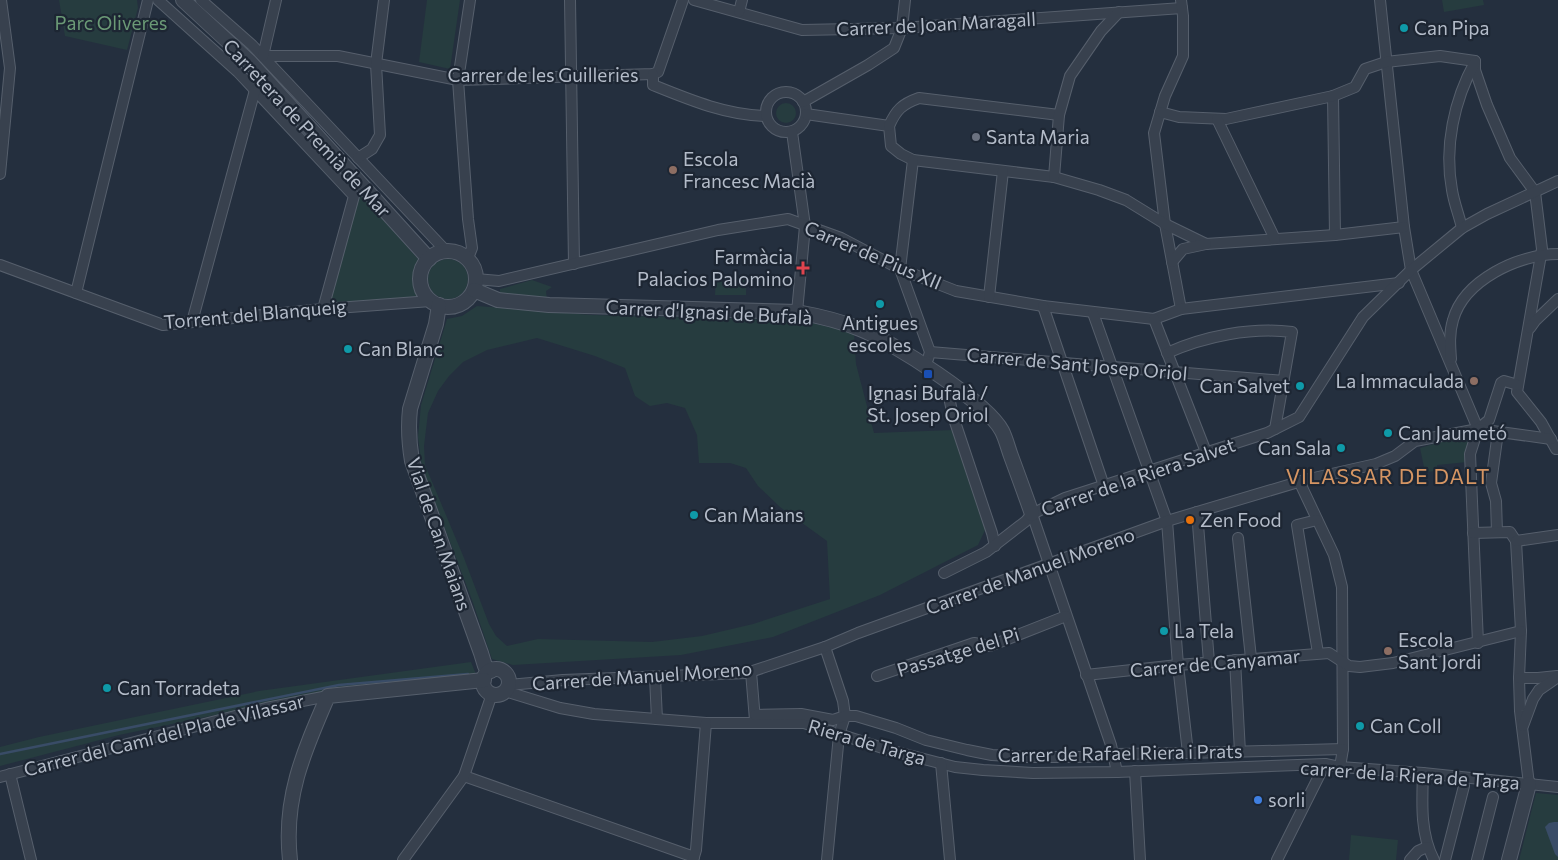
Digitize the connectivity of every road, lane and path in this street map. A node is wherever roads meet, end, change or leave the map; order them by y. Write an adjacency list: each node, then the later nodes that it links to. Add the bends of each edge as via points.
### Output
1 (2, 0): 39 (street, via 10,68)
2 (148, 0): 62 (street)
3 (158, 0): 26 (street)
4 (183, 0): 54 (street, Carretera de Premià de Mar, via 250,62)
5 (201, 0): 19 (street)
6 (276, 0): 19 (street)
7 (384, 0): 22 (street)
8 (470, 0): 25 (street)
9 (570, 0): 24 (street)
10 (683, 0): 23 (street, Carrer de les Guilleries, via 658,72)
11 (694, 0): 16 (street, Carrer de Joan Maragall)
12 (742, 0): 16 (street)
13 (905, 0): 18 (street)
14 (1380, 0): 21 (street)
15 (1181, 4): 17 (street, Carrer de Joan Maragall); 29 (street, Carrer de Joan Maragall, via 1183,56)
16 (739, 12): 18 (street, Carrer de Joan Maragall, via 802,30)
17 (1119, 12): 18 (street, Carrer de Joan Maragall); 31 (street, via 1101,31 1070,76)
18 (902, 28): 28 (street, via 894,48)
19 (263, 56): 22 (street, Carrer de les Guilleries, via 338,56); 36 (street)
20 (1476, 61): 21 (street, via 1440,56); 42 (street, via 1475,70 1487,105 1510,158); 46 (street, via 1467,76 1450,128 1452,190)
21 (1386, 62): 27 (street, via 1365,70 1355,86); 45 (street)
22 (376, 64): 25 (street, Carrer de les Guilleries); 36 (street, via 380,135 372,149)
23 (653, 74): 24 (street, Carrer de les Guilleries); 32 (street, via 653,85 691,100 722,110)
24 (572, 76): 25 (street, Carrer de les Guilleries); 56 (street)
25 (458, 80): 53 (street, via 472,248)
26 (255, 90): 67 (street, via 354,196); 72 (street)
27 (1333, 96): 33 (street); 47 (street)
28 (803, 102): 30 (street); 32 (street, via 790,93 776,95 767,106)
29 (1160, 112): 33 (street, via 1179,117); 43 (street, Carrer de Joan Maragall, via 1154,133)
30 (806, 114): 34 (street); 35 (street, via 802,124)
31 (1059, 115): 34 (street, via 919,98 898,110); 40 (street)
32 (766, 116): 35 (street, via 770,126 776,130)
33 (1218, 119): 48 (street)
34 (889, 126): 37 (street, via 891,146)
35 (792, 132): 44 (street)
36 (358, 158): 50 (street)
37 (914, 160): 38 (street); 58 (street)
38 (1003, 171): 40 (street); 63 (street)
39 (0, 174)
40 (1054, 177): 43 (street, via 1126,200)
41 (1558, 181): 42 (street, Carrer de la Riera Salvet)
42 (1535, 192): 46 (street, Carrer de la Riera Salvet); 52 (street)
43 (1165, 224): 49 (street); 55 (street, Carrer de Joan Maragall)
44 (805, 226): 56 (street, Carrer de Pius XII, via 788,219 718,230); 58 (street, Carrer de Pius XII, via 842,238); 69 (street)
45 (1404, 227): 47 (street); 59 (street)
46 (1462, 228): 59 (street, Carrer de la Riera Salvet)
47 (1335, 235): 48 (street)
48 (1275, 239): 49 (street)
49 (1206, 244): 55 (street, via 1183,250)
50 (446, 251): 53 (street); 54 (street)
51 (1558, 254): 52 (street)
52 (1542, 255): 73 (street); 78 (street, via 1531,256 1491,274 1467,294 1453,320 1450,340)
53 (468, 258): 61 (street, via 475,271)
54 (429, 259): 65 (street, via 420,276 421,285 424,294)
55 (1172, 262): 68 (street, Carrer de Joan Maragall)
56 (574, 264): 61 (street, Carrer de Pius XII)
57 (0, 265): 62 (street, Torrent del Blanqueig)
58 (900, 269): 63 (street, Carrer de Pius XII, via 956,291); 74 (street)
59 (1411, 270): 60 (street, Carrer de la Riera Salvet); 78 (street)
60 (1399, 283): 68 (street); 84 (street, Carrer de la Riera Salvet, via 1363,317 1299,418)
61 (475, 284): 65 (street, via 464,302 456,306); 69 (street, Carrer d'Ignasi de Bufalà, via 498,300 549,305)
62 (76, 292): 72 (street, Torrent del Blanqueig, via 163,325)
63 (989, 298): 66 (street, Carrer de Pius XII)
64 (1558, 299): 73 (street)
65 (435, 303): 67 (street, Torrent del Blanqueig); 116 (street, Vial de Can Maians, via 433,332 410,409 410,448)
66 (1043, 306): 70 (street, Carrer de Pius XII); 76 (street)
67 (323, 309): 72 (street, Torrent del Blanqueig)
68 (1181, 309): 71 (street)
69 (798, 312): 79 (street, Carrer d'Ignasi de Bufalà, via 860,329)
70 (1093, 313): 71 (street, Carrer de Pius XII); 77 (street)
71 (1154, 319): 75 (street)
72 (192, 322)
73 (1528, 331): 83 (street)
74 (930, 352): 76 (street, Carrer de Sant Josep Oriol); 79 (street)
75 (1167, 353): 80 (street); 81 (street, via 1239,333 1292,332)
76 (1062, 363): 77 (street, Carrer de Sant Josep Oriol); 92 (street)
77 (1112, 367): 80 (street, Carrer de Sant Josep Oriol); 90 (street)
78 (1452, 367): 85 (street)
79 (927, 368): 82 (street, Carrer d'Ignasi de Bufalà)
80 (1175, 373): 81 (street, Carrer de Sant Josep Oriol); 89 (street)
81 (1284, 381): 84 (street)
82 (951, 385): 94 (street, Carrer d'Ignasi de Bufalà, via 964,393 1001,430); 102 (street, via 952,416)
83 (1518, 385): 85 (street, via 1501,383 1489,420); 87 (street, via 1517,392 1541,422)
84 (1275, 429): 89 (street, Carrer de la Riera Salvet)
85 (1478, 429): 86 (street, Carrer de Manuel Moreno); 91 (street, Carrer de Manuel Moreno, via 1415,441 1376,464); 98 (street, via 1470,454)
86 (1498, 432): 87 (street, Carrer de Manuel Moreno); 97 (street, via 1491,483 1496,501)
87 (1548, 439): 88 (street)
88 (1558, 449)
89 (1206, 452): 90 (street, Carrer de la Riera Salvet)
90 (1148, 471): 92 (street, Carrer de la Riera Salvet); 96 (street)
91 (1299, 482): 93 (street, Carrer de Manuel Moreno); 95 (street)
92 (1104, 486): 94 (street, Carrer de la Riera Salvet, via 1065,498)
93 (1197, 512): 96 (street, Carrer de Manuel Moreno); 112 (street)
94 (1032, 514): 102 (street, Carrer de la Riera Salvet); 103 (street)
95 (1317, 520): 109 (street, via 1297,525); 113 (street, via 1334,556 1342,587)
96 (1167, 521): 103 (street, Carrer de Manuel Moreno); 114 (street)
97 (1497, 532): 98 (street); 101 (street, via 1510,532)
98 (1473, 533): 107 (street)
99 (1558, 535): 101 (street)
100 (1238, 538): 110 (street)
101 (1516, 541): 106 (street)
102 (994, 546): 104 (street, Carrer de la Riera Salvet)
103 (1049, 564): 105 (street); 108 (street, Carrer de Manuel Moreno)
104 (944, 573)
105 (1066, 616): 117 (street); 118 (street, Passatge del Pi, via 990,646 974,644)
106 (1521, 631): 107 (street, Carrer de Canyamar); 121 (street)
107 (1478, 643): 113 (street, Carrer de Canyamar, via 1393,663 1360,667)
108 (825, 647): 115 (street, Carrer de Manuel Moreno); 125 (street)
109 (1318, 653): 110 (street, Carrer de Canyamar); 113 (street, Carrer de Canyamar, via 1329,653)
110 (1251, 658): 111 (street, Carrer de Canyamar)
111 (1235, 660): 112 (street, Carrer de Canyamar); 132 (street)
112 (1209, 662): 114 (street, Carrer de Canyamar)
113 (1342, 662): 131 (street)
114 (1178, 665): 117 (street, Carrer de Canyamar); 134 (street)
115 (751, 672): 119 (street, Carrer de Manuel Moreno); 127 (street)
116 (488, 675): 122 (street, via 496,670 504,672); 123 (street, via 485,688); 124 (street)
117 (1086, 675): 133 (street)
118 (877, 676)
119 (655, 677): 122 (street, Carrer de Manuel Moreno, via 563,680); 126 (street)
120 (1558, 677): 121 (street); 129 (street, via 1539,690)
121 (1519, 678): 129 (street)
122 (507, 688): 123 (street, via 498,695); 126 (street, Riera de Targa, via 560,708)
123 (492, 694): 143 (street)
124 (328, 696): 142 (street, Carrer del Camí del Pla de Vilassar, via 266,708); 151 (street, via 302,756 296,780 288,828)
125 (845, 716): 127 (street, Carrer de Rafael Riera i Prats, via 833,720 802,714); 130 (street); 133 (street, Carrer de Rafael Riera i Prats, via 868,719 926,740 992,755 1090,757)
126 (657, 719): 128 (street, Riera de Targa)
127 (755, 719): 128 (street, Riera de Targa); 130 (street, Riera de Targa, via 804,722)
128 (706, 724): 149 (street)
129 (1523, 727): 144 (street)
130 (839, 735): 135 (street, Riera de Targa); 153 (street)
131 (1343, 749): 132 (street, Carrer de Rafael Riera i Prats); 138 (street)
132 (1240, 752): 134 (street, Carrer de Rafael Riera i Prats)
133 (1113, 754): 134 (street, Carrer de Rafael Riera i Prats); 140 (street)
134 (1188, 754)
135 (941, 763): 140 (street, Riera de Targa, via 1032,773); 154 (street)
136 (1325, 764): 137 (street, carrer de la Riera de Targa); 138 (street, carrer de la Riera de Targa); 156 (street)
137 (1232, 767): 139 (street, Riera de Targa)
138 (1340, 767): 141 (street, carrer de la Riera de Targa)
139 (1135, 771): 140 (street, Riera de Targa); 155 (street)
140 (1117, 772)
141 (1423, 773): 144 (street, carrer de la Riera de Targa); 148 (street, via 1422,810)
142 (5, 775): 150 (street)
143 (464, 776): 149 (street); 152 (street)
144 (1529, 784): 146 (street, carrer de la Riera de Targa); 161 (street)
145 (1464, 786): 159 (street)
146 (1558, 788)
147 (1493, 797): 160 (street)
148 (1427, 847): 157 (street); 158 (street)
149 (693, 858)
150 (31, 860)
151 (290, 860)
152 (403, 860)
153 (826, 860)
154 (950, 860)
155 (1140, 860)
156 (1277, 860)
157 (1410, 860)
158 (1434, 860)
159 (1445, 860)
160 (1477, 860)
161 (1509, 860)

